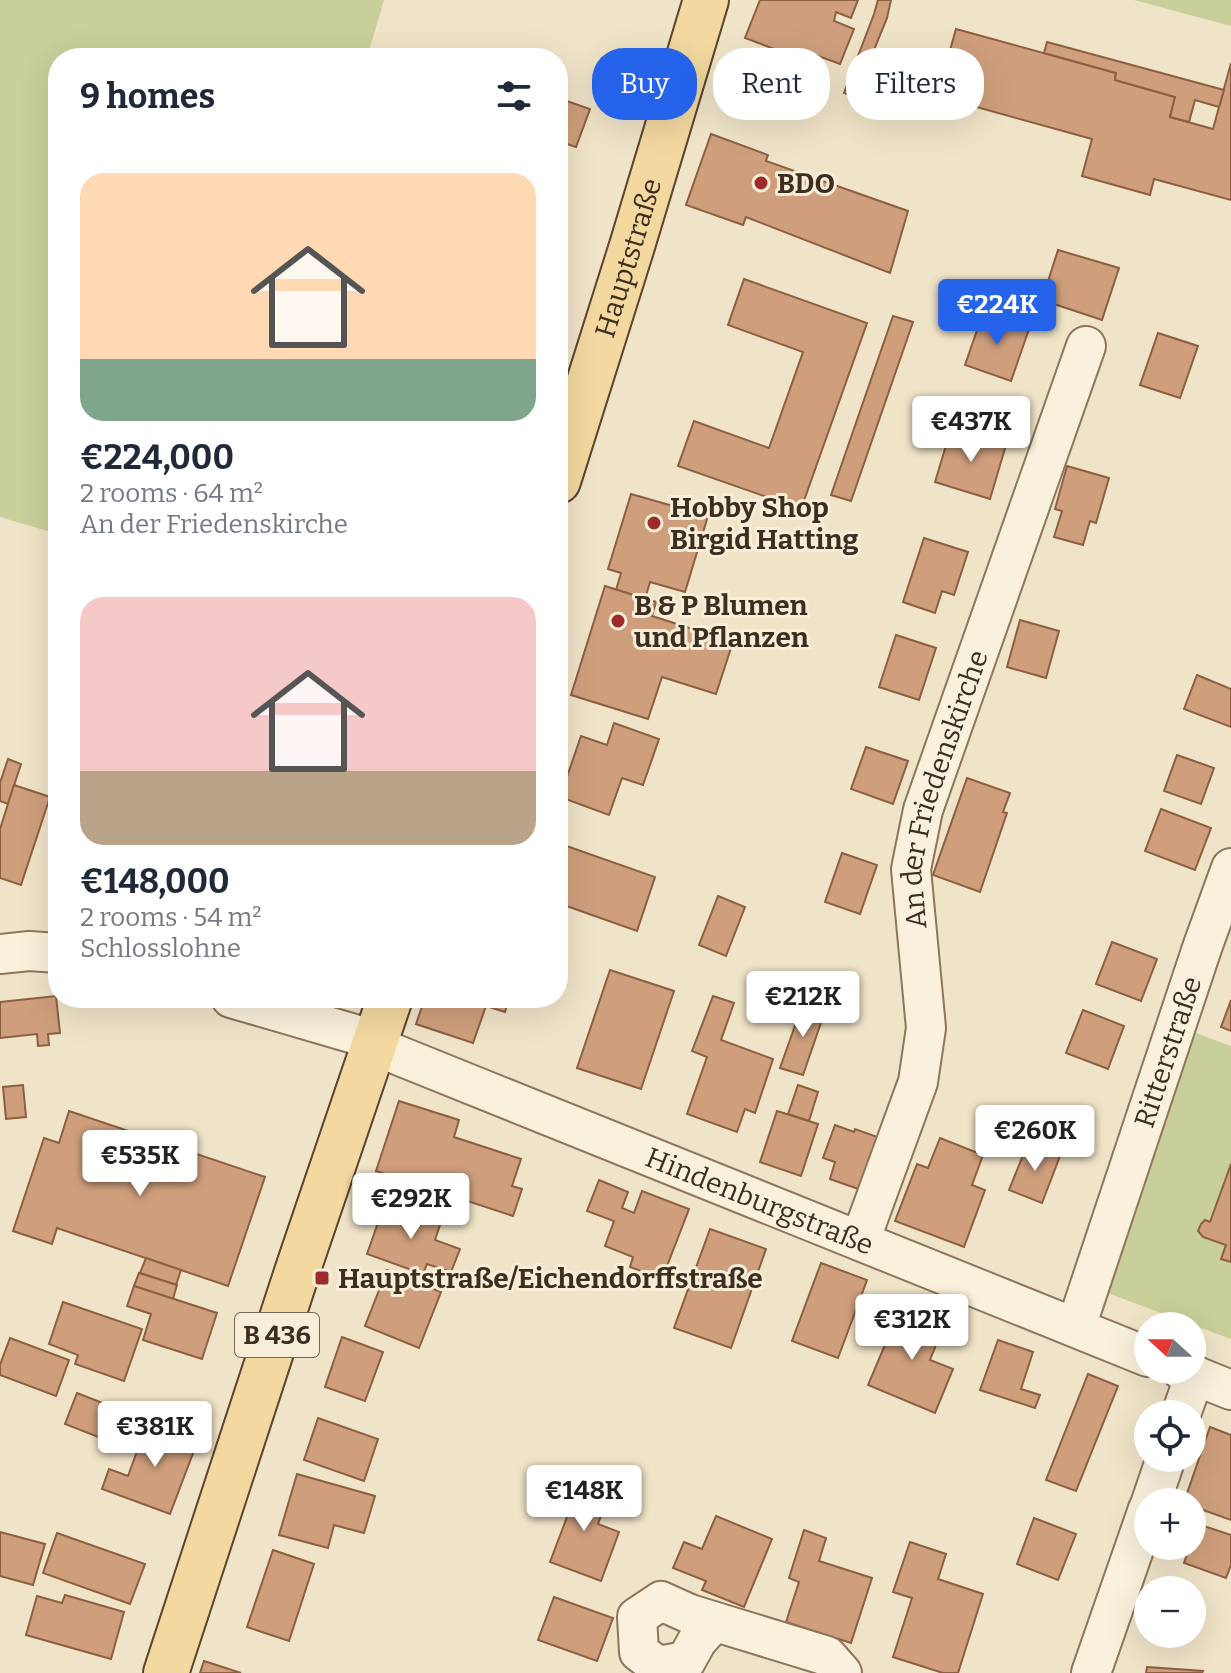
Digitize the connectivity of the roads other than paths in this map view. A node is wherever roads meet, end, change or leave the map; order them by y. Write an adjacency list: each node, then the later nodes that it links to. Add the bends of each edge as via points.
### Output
1 (701, 16): 3 (main road, Hauptstraße)
2 (1086, 346): 10 (street, An der Friedenskirche, via 923,810 911,869 926,1028 918,1082)
3 (568, 449)
4 (1231, 868): 11 (street, Ritterstraße)
5 (48, 952): 6 (street)
6 (0, 954)
7 (265, 1008): 9 (street, Hindenburgstraße)
8 (386, 1008): 9 (main road, B 436)
9 (375, 1040): 10 (street, Hindenburgstraße, via 385,1050); 17 (main road, B 436)
10 (860, 1241): 11 (street, Hindenburgstraße)
11 (1076, 1327): 12 (street, Hindenburgstraße)
12 (1134, 1351)
13 (1206, 1380): 14 (street)
14 (1231, 1390)
15 (1134, 1549): 19 (street)
16 (714, 1622): 18 (street, via 827,1656)
17 (166, 1673)
18 (842, 1673)
19 (1091, 1673)

